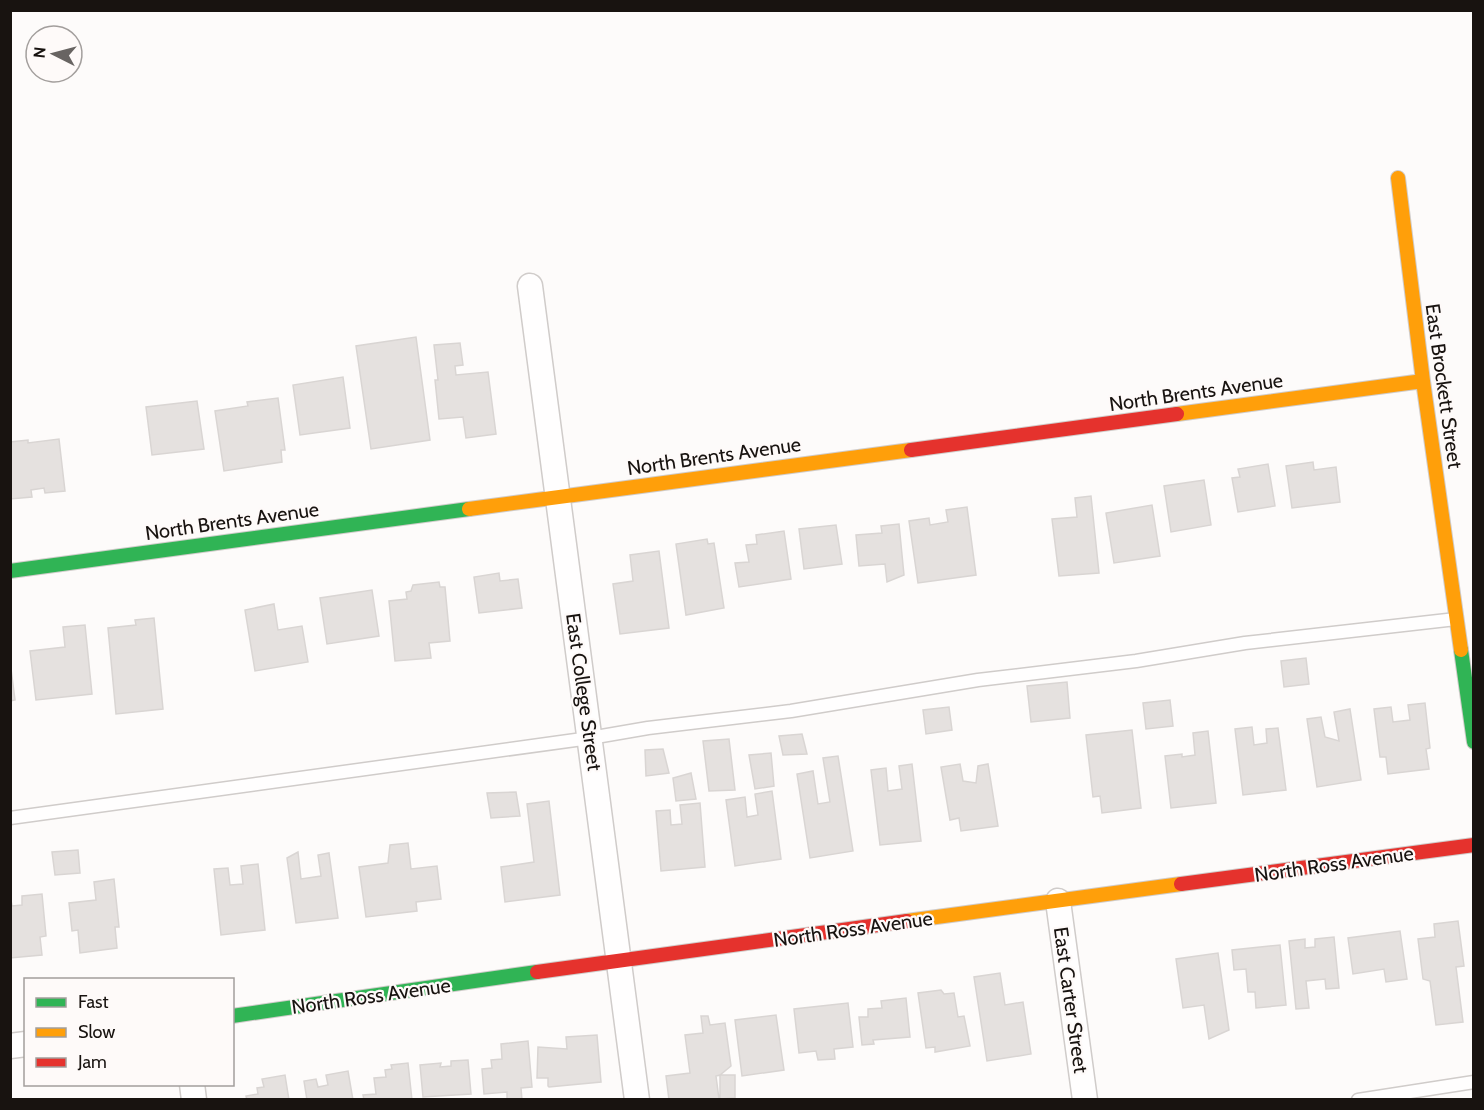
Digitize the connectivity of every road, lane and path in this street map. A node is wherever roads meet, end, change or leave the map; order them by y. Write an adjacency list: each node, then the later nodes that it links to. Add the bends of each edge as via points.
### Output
1 (1398, 178): 3 (street, East Brockett Street)
2 (530, 285): 4 (street, East College Street)
3 (1423, 381): 4 (street, North Brents Avenue); 6 (street, East Brockett Street)
4 (558, 497): 5 (street, North Brents Avenue); 7 (street, East College Street)
5 (10, 571)
6 (1456, 619): 7 (lane, via 1245,643 1136,662 978,680 791,711); 8 (street, East Brockett Street)
7 (590, 738): 9 (lane); 12 (street, East College Street)
8 (1473, 742)
9 (10, 818)
10 (1473, 845): 11 (street, North Ross Avenue)
11 (1058, 901): 12 (street, North Ross Avenue); 16 (street, East Carter Street)
12 (619, 960): 13 (street, North Ross Avenue); 15 (street, East College Street)
13 (234, 1016)
14 (1473, 1082): 17 (lane)
15 (637, 1100)
16 (1085, 1100)
17 (1358, 1100)

